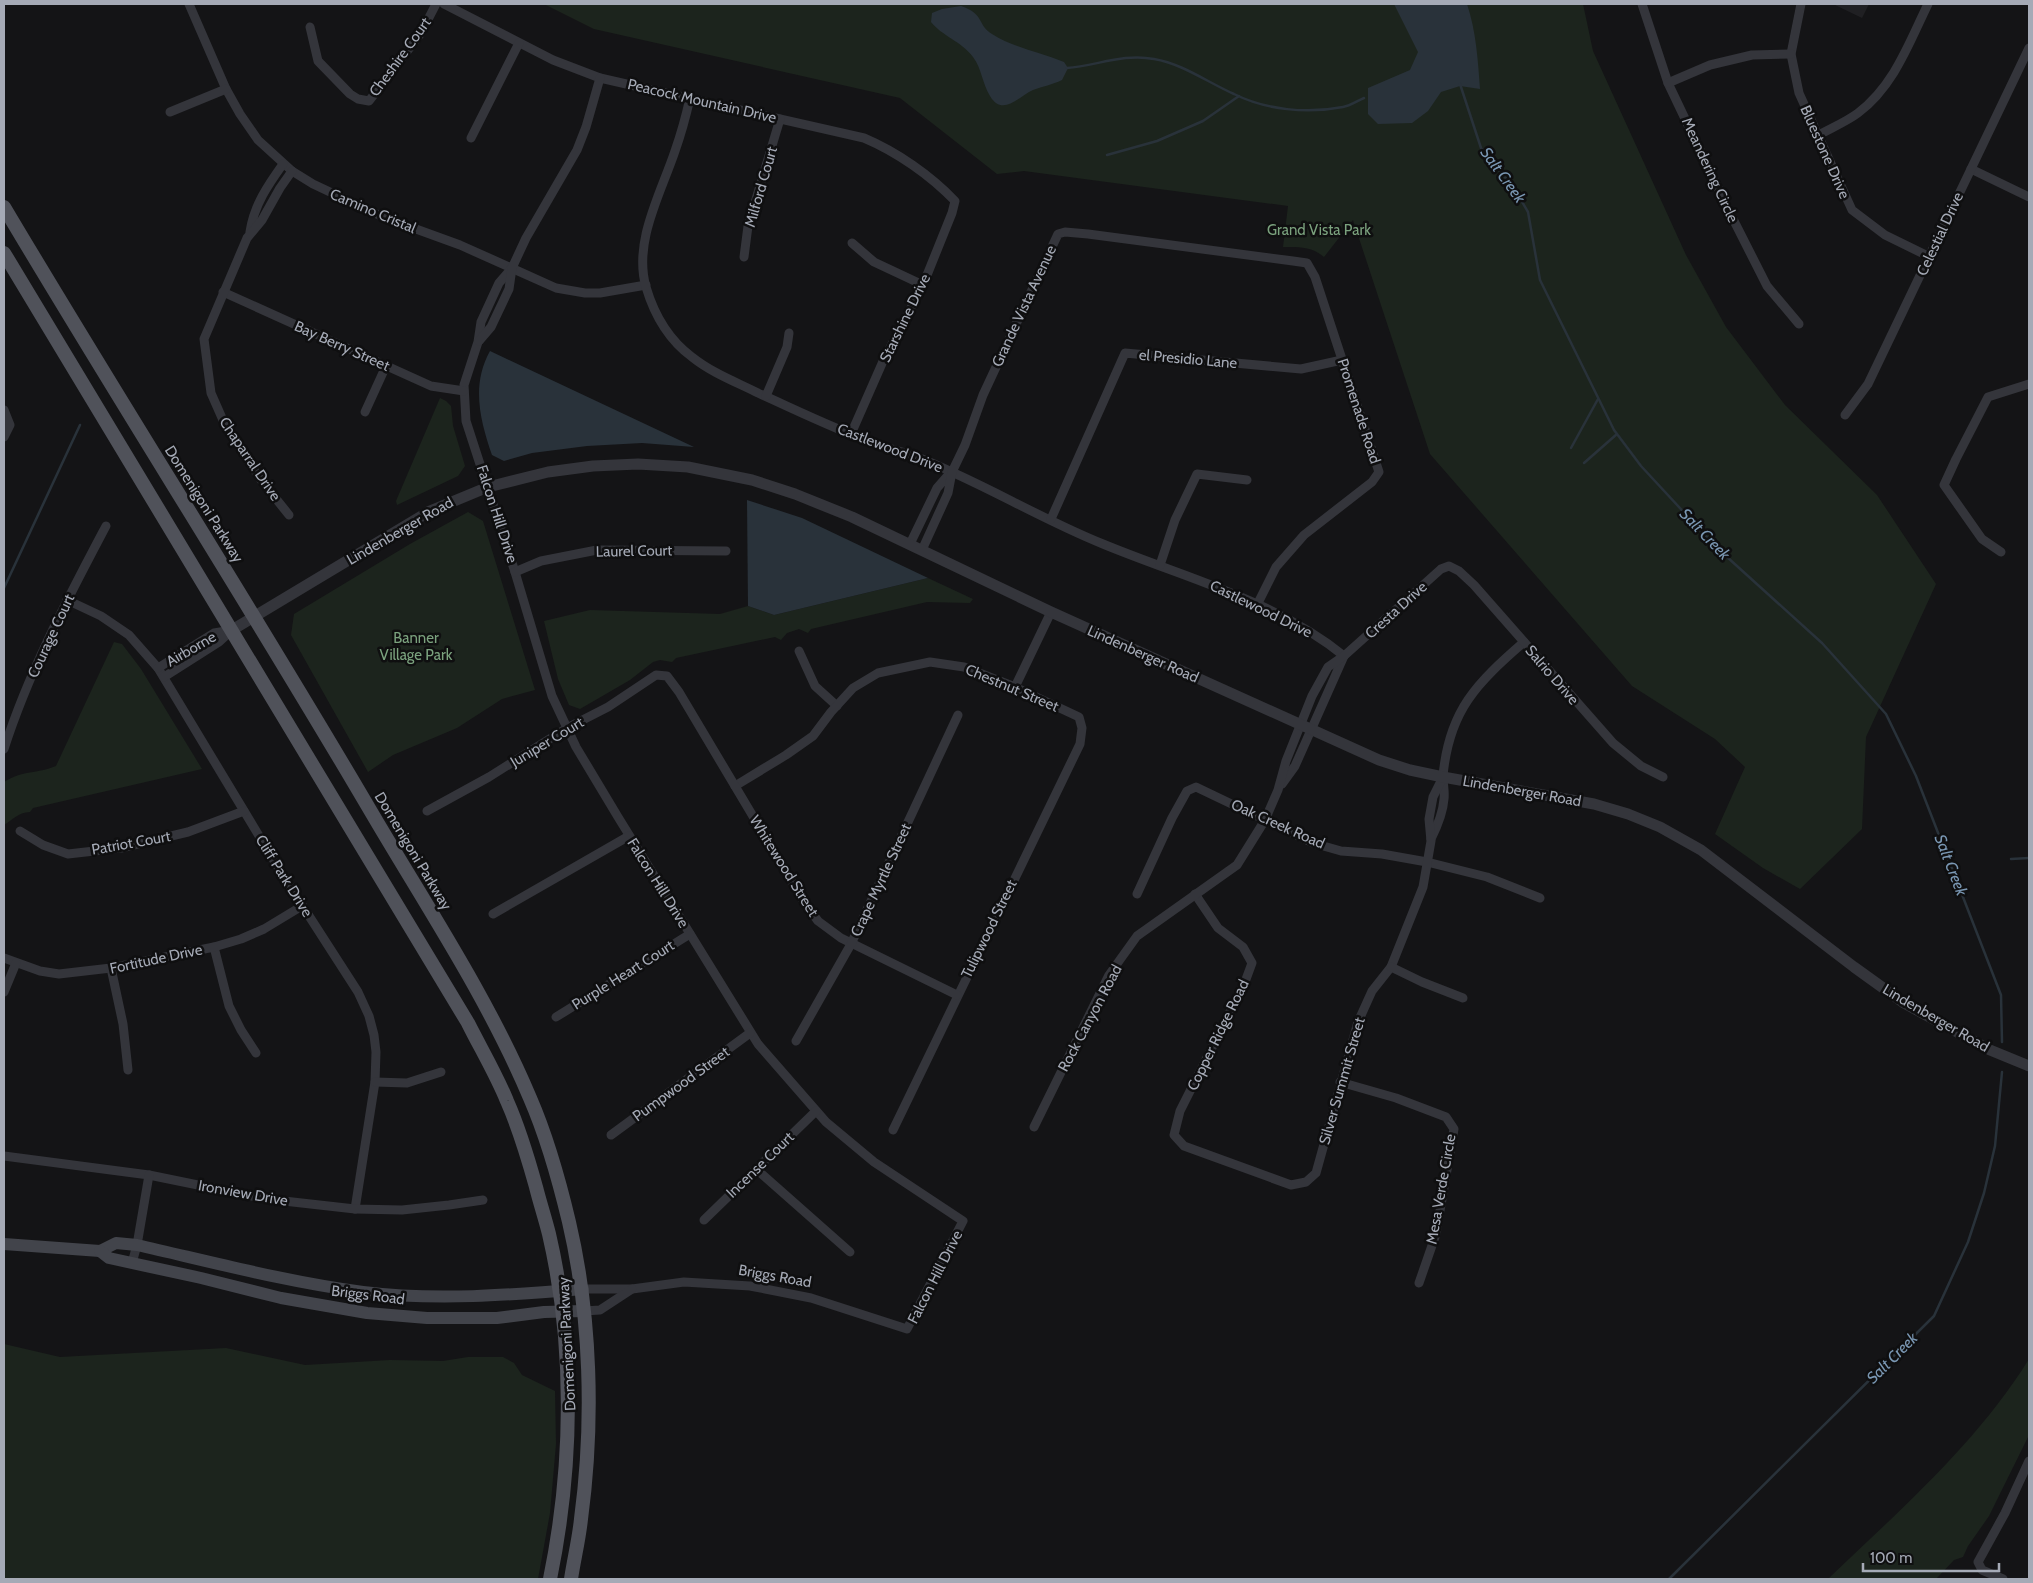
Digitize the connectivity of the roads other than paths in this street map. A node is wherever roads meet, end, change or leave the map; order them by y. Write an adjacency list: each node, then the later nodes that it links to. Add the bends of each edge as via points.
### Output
1 (189, 4): 13 (street, Camino Cristal)
2 (436, 4): 7 (street, Cheshire Court, via 421,33 369,101 350,94 318,61)
3 (444, 4): 8 (street, Peacock Mountain Drive)
4 (1642, 4): 12 (street, Meandering Circle)
5 (1801, 4): 10 (street, Bluestone Drive)
6 (1928, 4): 17 (street, via 1891,78 1874,99 1857,114)
7 (310, 27)
8 (520, 42): 11 (street, Peacock Mountain Drive, via 553,60); 18 (street)
9 (2029, 48): 20 (street, Celestial Drive)
10 (1791, 54): 12 (street, via 1743,57 1710,65); 17 (street, Bluestone Drive, via 1799,93)
11 (600, 78): 14 (street, Peacock Mountain Drive); 31 (street, Falcon Hill Drive, via 577,150)
12 (1668, 83): 35 (street, Meandering Circle, via 1767,286)
13 (226, 89): 15 (street); 19 (street, Camino Cristal, via 248,127)
14 (690, 98): 16 (street, Peacock Mountain Drive); 32 (street, Castlewood Drive, via 650,222 643,268)
15 (170, 112)
16 (780, 119): 23 (street, Peacock Mountain Drive, via 851,134 891,150 944,189); 28 (street, Milford Court, via 748,226)
17 (1818, 136): 29 (street, Bluestone Drive, via 1852,210 1885,235)
18 (471, 138)
19 (283, 164): 21 (street, Camino Cristal); 25 (street, Chaparral Drive, via 252,216)
20 (1971, 169): 22 (street); 29 (street, Celestial Drive)
21 (292, 172): 25 (street, Chaparral Drive, via 262,220); 31 (street, Camino Cristal, via 383,217)
22 (2029, 197)
23 (955, 201): 33 (street, Starshine Drive)
24 (4, 207): 63 (main road, Domenigoni Parkway)
25 (250, 232): 34 (street, Chaparral Drive)
26 (852, 243): 33 (street, via 874,262)
27 (4, 253): 64 (main road, Domenigoni Parkway)
28 (744, 257)
29 (1930, 257): 44 (street, Celestial Drive, via 1868,384)
30 (1307, 263): 37 (street, Promenade Road, via 1315,277); 47 (street, Grande Vista Avenue, via 1088,234 1058,234 994,369)
31 (512, 268): 32 (street, Camino Cristal, via 556,288 585,294); 40 (street, Falcon Hill Drive, via 509,289 490,327 478,342)
32 (646, 285): 41 (street, Castlewood Drive, via 661,324 685,352 709,369)
33 (923, 285): 45 (street, Starshine Drive, via 884,359)
34 (223, 292): 38 (street, Bay Berry Street); 50 (street, Chaparral Drive, via 204,339 210,393 226,427)
35 (1799, 324)
36 (789, 333): 41 (street, via 787,347)
37 (1342, 360): 51 (street, el Presidio Lane, via 1301,369 1125,353); 61 (street, Promenade Road, via 1379,472 1372,482 1304,535 1276,568)
38 (386, 366): 40 (street, Bay Berry Street, via 431,386); 43 (street)
39 (2029, 384): 56 (street, via 1988,397 1944,485 1982,539)
40 (464, 391): 49 (street, Falcon Hill Drive, via 466,421)
41 (766, 396): 45 (street, Castlewood Drive)
42 (4, 410): 46 (street, via 10,425)
43 (365, 412)
44 (1845, 415)
45 (851, 434): 47 (street, Castlewood Drive)
46 (4, 437)
47 (952, 472): 51 (street, Castlewood Drive); 53 (street, Grande Vista Avenue, via 936,488); 54 (street, Grande Vista Avenue, via 948,493)
48 (1247, 480): 57 (street, via 1197,474 1175,520)
49 (488, 487): 53 (street, Lindenberger Road, via 548,472 592,466 688,467 752,480 795,494); 59 (street, Falcon Hill Drive); 63 (street, Lindenberger Road, via 430,511)
50 (289, 515)
51 (1051, 519): 57 (street, Castlewood Drive, via 1101,544)
52 (106, 526): 60 (street, Courage Court)
53 (910, 544): 54 (street, Lindenberger Road)
54 (922, 550): 62 (street, Lindenberger Road)
55 (726, 551): 59 (street, Laurel Court, via 597,550 541,561)
56 (2001, 552)
57 (1160, 565): 61 (street, Castlewood Drive)
58 (1449, 566): 65 (street, Salrio Drive, via 1474,585); 67 (street, Cresta Drive, via 1441,569)
59 (515, 572): 75 (street, Falcon Hill Drive, via 552,696)
60 (67, 600): 68 (street, Cliff Park Drive, via 101,616 129,635); 77 (street, Courage Court, via 16,711)
61 (1257, 605): 67 (street, Castlewood Drive, via 1307,629)
62 (1051, 612): 71 (street); 74 (street, Lindenberger Road)
63 (255, 617): 64 (street, Lindenberger Road); 128 (main road, Domenigoni Parkway, via 469,977 504,1042 550,1152 569,1220)
64 (232, 630): 68 (street, Airborne, via 214,633); 70 (street, Airborne); 130 (main road, Domenigoni Parkway, via 468,1023 507,1101 549,1234)
65 (1524, 642): 78 (street, Silver Summit Street, via 1487,675 1468,700 1455,725); 79 (street, Salrio Drive, via 1612,743 1641,766)
66 (799, 651): 72 (street, via 816,686)
67 (1344, 656): 74 (street, Cresta Drive)
68 (158, 668): 70 (street, Cliff Park Drive)
69 (667, 676): 75 (street, Juniper Court, via 656,675 608,707); 80 (street, Whitewood Street)
70 (164, 677): 81 (street, Cliff Park Drive)
71 (1016, 687): 72 (street, Chestnut Street, via 964,667 930,662 878,673 853,688); 76 (street, Chestnut Street, via 1079,717)
72 (837, 706): 80 (street, Chestnut Street, via 813,736)
73 (958, 716): 93 (street, Crape Myrtle Street)
74 (1305, 727): 78 (street, Lindenberger Road, via 1379,760); 83 (street, Rock Canyon Road, via 1295,766 1278,790)
75 (567, 728): 82 (street, Juniper Court); 85 (street, Falcon Hill Drive)
76 (1082, 728): 100 (street, Tulipwood Street, via 1080,744)
77 (4, 749)
78 (1443, 777): 86 (street, Silver Summit Street, via 1433,797); 106 (street, Lindenberger Road, via 1594,804 1668,830 1701,850 1904,1003 1990,1050)
79 (1662, 777)
80 (735, 786): 93 (street, Whitewood Street, via 804,902 818,921)
81 (244, 811): 84 (street, Patriot Court, via 188,832 121,848 68,854 43,845); 90 (street, Cliff Park Drive)
82 (427, 811)
83 (1265, 820): 86 (street, Oak Creek Road, via 1313,843 1332,848); 87 (street, Oak Creek Road, via 1196,787 1187,791); 88 (street, Rock Canyon Road, via 1237,865)
84 (20, 831)
85 (629, 836): 91 (street); 92 (street, Falcon Hill Drive)
86 (1427, 862): 89 (street, Oak Creek Road, via 1488,877); 97 (street, Silver Summit Street, via 1423,887)
87 (1137, 894)
88 (1195, 894): 112 (street, Rock Canyon Road, via 1137,936 1109,976); 118 (street, Copper Ridge Road, via 1218,928 1243,947 1252,963 1180,1111 1174,1135 1184,1146 1291,1185)
89 (1540, 898)
90 (302, 906): 94 (street, Fortitude Drive, via 264,929); 109 (street, Cliff Park Drive, via 358,992 369,1016 376,1052)
91 (493, 914)
92 (690, 934): 102 (street, Purple Heart Court); 103 (street, Falcon Hill Drive)
93 (851, 944): 100 (street, Whitewood Street); 104 (street, Crape Myrtle Street)
94 (214, 947): 98 (street, Fortitude Drive); 105 (street, via 229,1006)
95 (4, 958): 96 (street, Fortitude Drive)
96 (16, 963): 98 (street, Fortitude Drive, via 40,972 59,974); 99 (street)
97 (1391, 967): 101 (street); 110 (street, Silver Summit Street, via 1372,991 1358,1022)
98 (111, 968): 107 (street, via 123,1024)
99 (4, 992)
100 (957, 996): 113 (street, Tulipwood Street)
101 (1463, 998)
102 (556, 1017)
103 (750, 1032): 111 (street, Falcon Hill Drive); 114 (street, Pumpwood Street)
104 (796, 1040)
105 (256, 1053)
106 (2029, 1066)
107 (128, 1070)
108 (440, 1072): 109 (street, via 407,1083)
109 (374, 1082): 120 (street, Cliff Park Drive)
110 (1340, 1082): 118 (street, Silver Summit Street, via 1316,1173); 127 (street, Mesa Verde Circle, via 1446,1117 1454,1129 1436,1234)
111 (816, 1111): 116 (street, Incense Court); 133 (street, Falcon Hill Drive, via 874,1162 963,1221)
112 (1034, 1127)
113 (893, 1130)
114 (611, 1135)
115 (4, 1156): 117 (street, Ironview Drive)
116 (756, 1170): 121 (street, Incense Court); 125 (street)
117 (149, 1175): 120 (street, Ironview Drive, via 266,1199); 123 (street)
118 (1306, 1182)
119 (484, 1200): 120 (street, Ironview Drive, via 402,1210)
120 (355, 1209)
121 (704, 1220)
122 (4, 1244): 124 (main road, Briggs Road)
123 (138, 1245): 124 (main road, Briggs Road, via 116,1243); 126 (street); 130 (main road, Briggs Road, via 298,1282 365,1292 463,1296)
124 (100, 1251): 126 (main road, Briggs Road, via 109,1258)
125 (850, 1252)
126 (132, 1264): 131 (main road, Briggs Road, via 281,1298 367,1313 427,1318 496,1318)
127 (1419, 1283)
128 (582, 1289): 129 (street, Briggs Road); 130 (main road, Briggs Road); 132 (main road, Domenigoni Parkway)
129 (632, 1289): 132 (street, Briggs Road, via 600,1310); 133 (street, Briggs Road, via 684,1282 772,1289 811,1298)
130 (559, 1291): 131 (main road, Domenigoni Parkway)
131 (562, 1311): 132 (main road, Briggs Road); 135 (main road, Domenigoni Parkway, via 567,1372 566,1446)
132 (584, 1311): 136 (main road, Domenigoni Parkway, via 588,1364 587,1452 582,1519)
133 (907, 1330)
134 (2029, 1461): 137 (street, via 1978,1562 1980,1567)
135 (550, 1579)
136 (571, 1579)
137 (2003, 1579)

